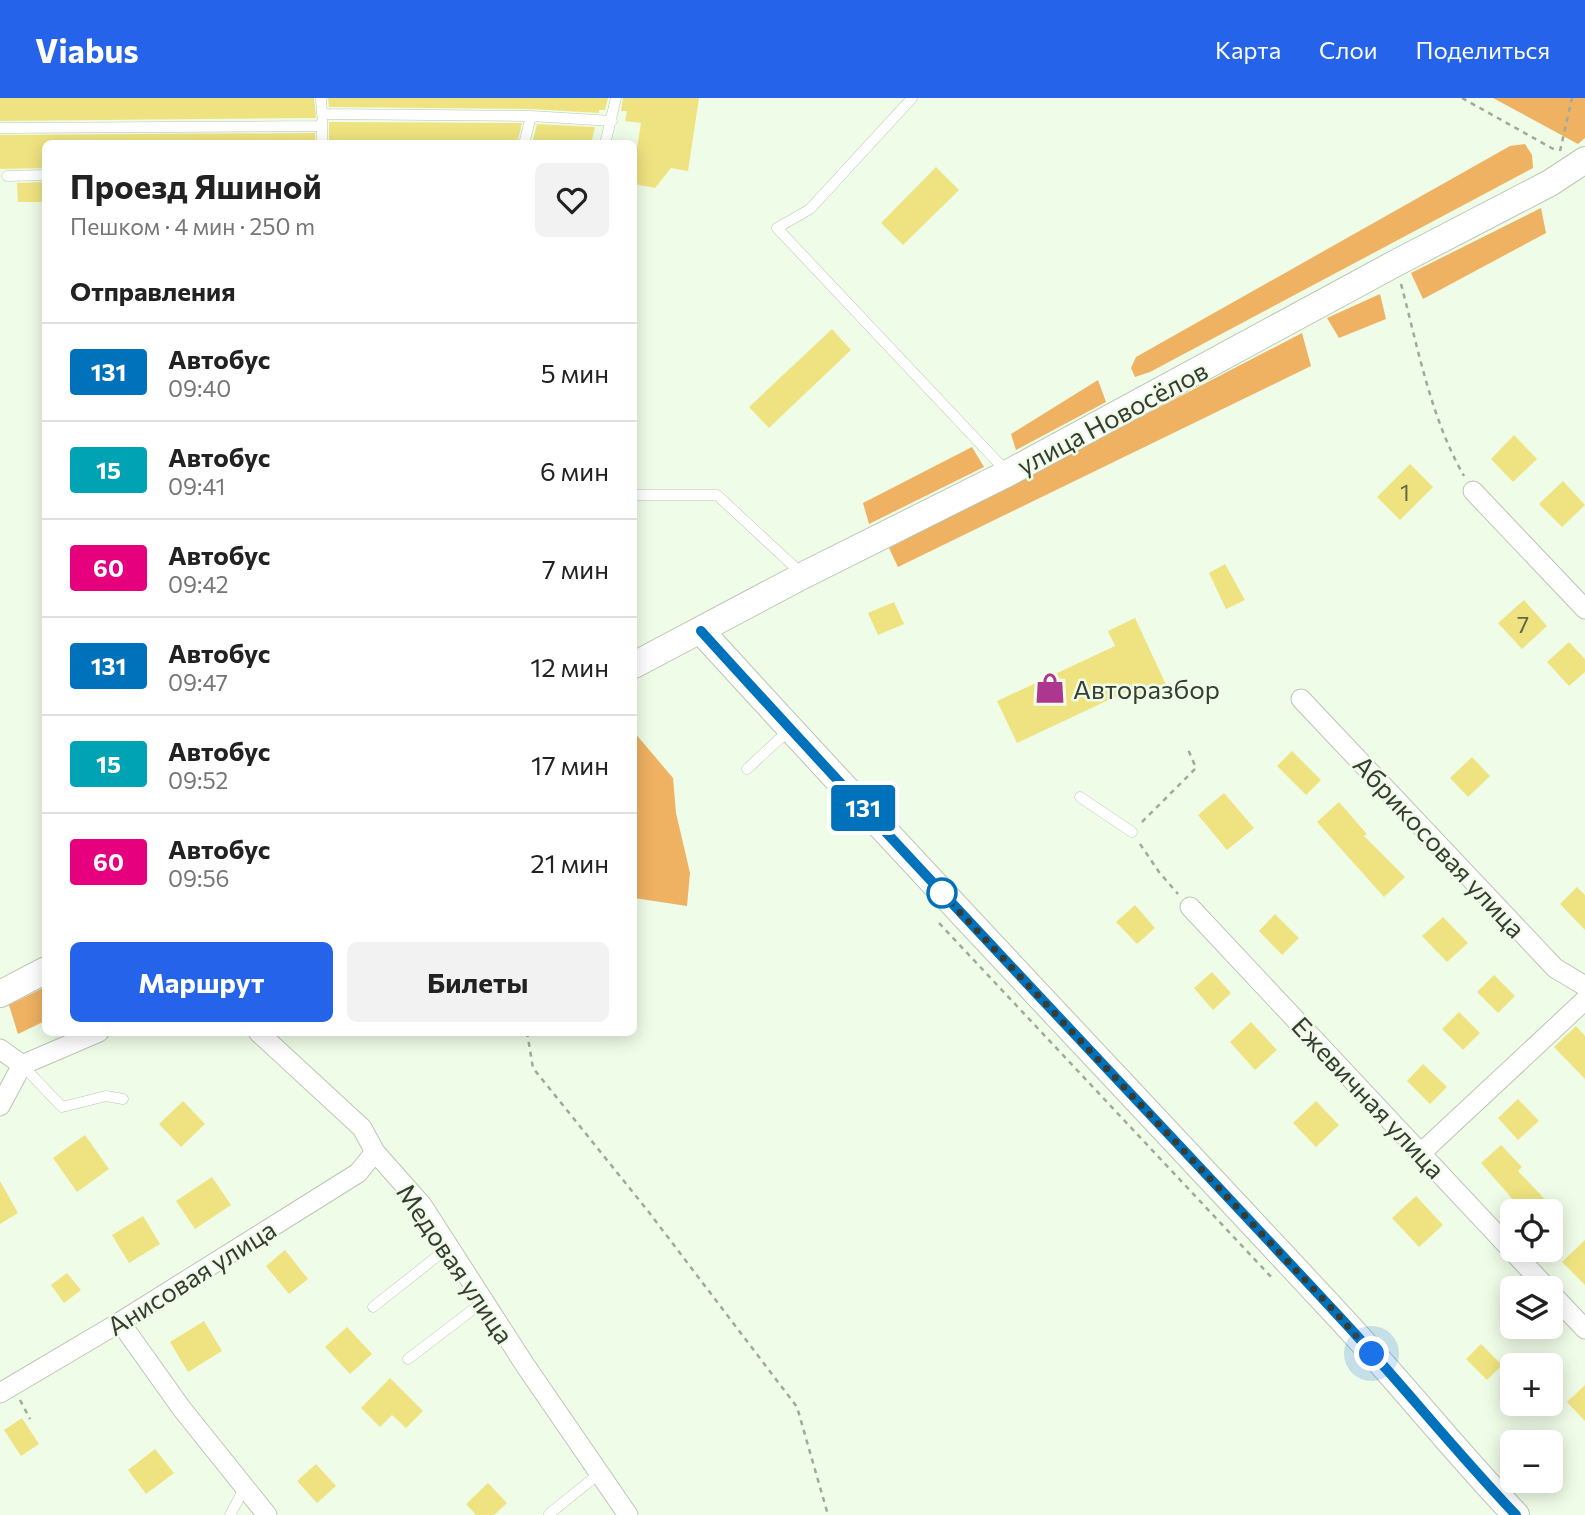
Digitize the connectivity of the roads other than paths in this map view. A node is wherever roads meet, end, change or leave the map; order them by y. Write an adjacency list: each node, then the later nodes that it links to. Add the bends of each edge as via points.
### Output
1 (321, 98): 4 (lane)
2 (616, 98): 6 (lane)
3 (912, 98): 15 (lane, via 810,209 777,228)
4 (322, 114): 5 (lane); 7 (lane)
5 (531, 116): 6 (lane); 10 (lane)
6 (612, 121): 11 (lane)
7 (322, 126): 8 (lane); 9 (lane)
8 (0, 128)
9 (322, 140)
10 (525, 140)
11 (606, 140)
12 (1582, 166): 15 (street, улица Новосёлов)
13 (7, 176): 14 (lane)
14 (42, 176)
15 (1008, 473): 18 (street, улица Новосёлов)
16 (1473, 491): 19 (street)
17 (637, 495): 18 (lane, via 717,495)
18 (804, 575): 20 (street, улица Новосёлов)
19 (1585, 609)
20 (701, 631): 21 (street, улица Новосёлов); 23 (street)
21 (637, 663)
22 (1301, 699): 29 (street, Абрикосовая улица, via 1555,968)
23 (791, 729): 24 (lane); 55 (street, via 1338,1315)
24 (747, 769)
25 (1080, 797): 26 (lane)
26 (1132, 832)
27 (1190, 906): 39 (street, Ежевичная улица)
28 (42, 972): 30 (street)
29 (1585, 986)
30 (0, 994)
31 (1585, 1000): 39 (street)
32 (90, 1036): 35 (street)
33 (262, 1036): 38 (street, Медовая улица, via 362,1128)
34 (0, 1049): 35 (street)
35 (22, 1065): 36 (lane, via 62,1107 106,1096); 37 (street)
36 (123, 1099)
37 (0, 1106)
38 (375, 1152): 40 (street, Медовая улица, via 422,1205); 45 (street, Анисовая улица, via 358,1173)
39 (1421, 1153): 41 (street, Ежевичная улица)
40 (449, 1247): 42 (street, Медовая улица); 44 (lane)
41 (1536, 1276)
42 (484, 1301): 47 (lane); 49 (street, Медовая улица)
43 (1563, 1306): 46 (street)
44 (373, 1307)
45 (120, 1322): 48 (street, Анисовая улица); 50 (street)
46 (1585, 1329)
47 (408, 1359)
48 (0, 1393)
49 (601, 1472): 51 (lane); 54 (street, Медовая улица)
50 (245, 1488): 52 (lane); 53 (street)
51 (549, 1514)
52 (230, 1515)
53 (267, 1515)
54 (628, 1515)
55 (1516, 1515)

